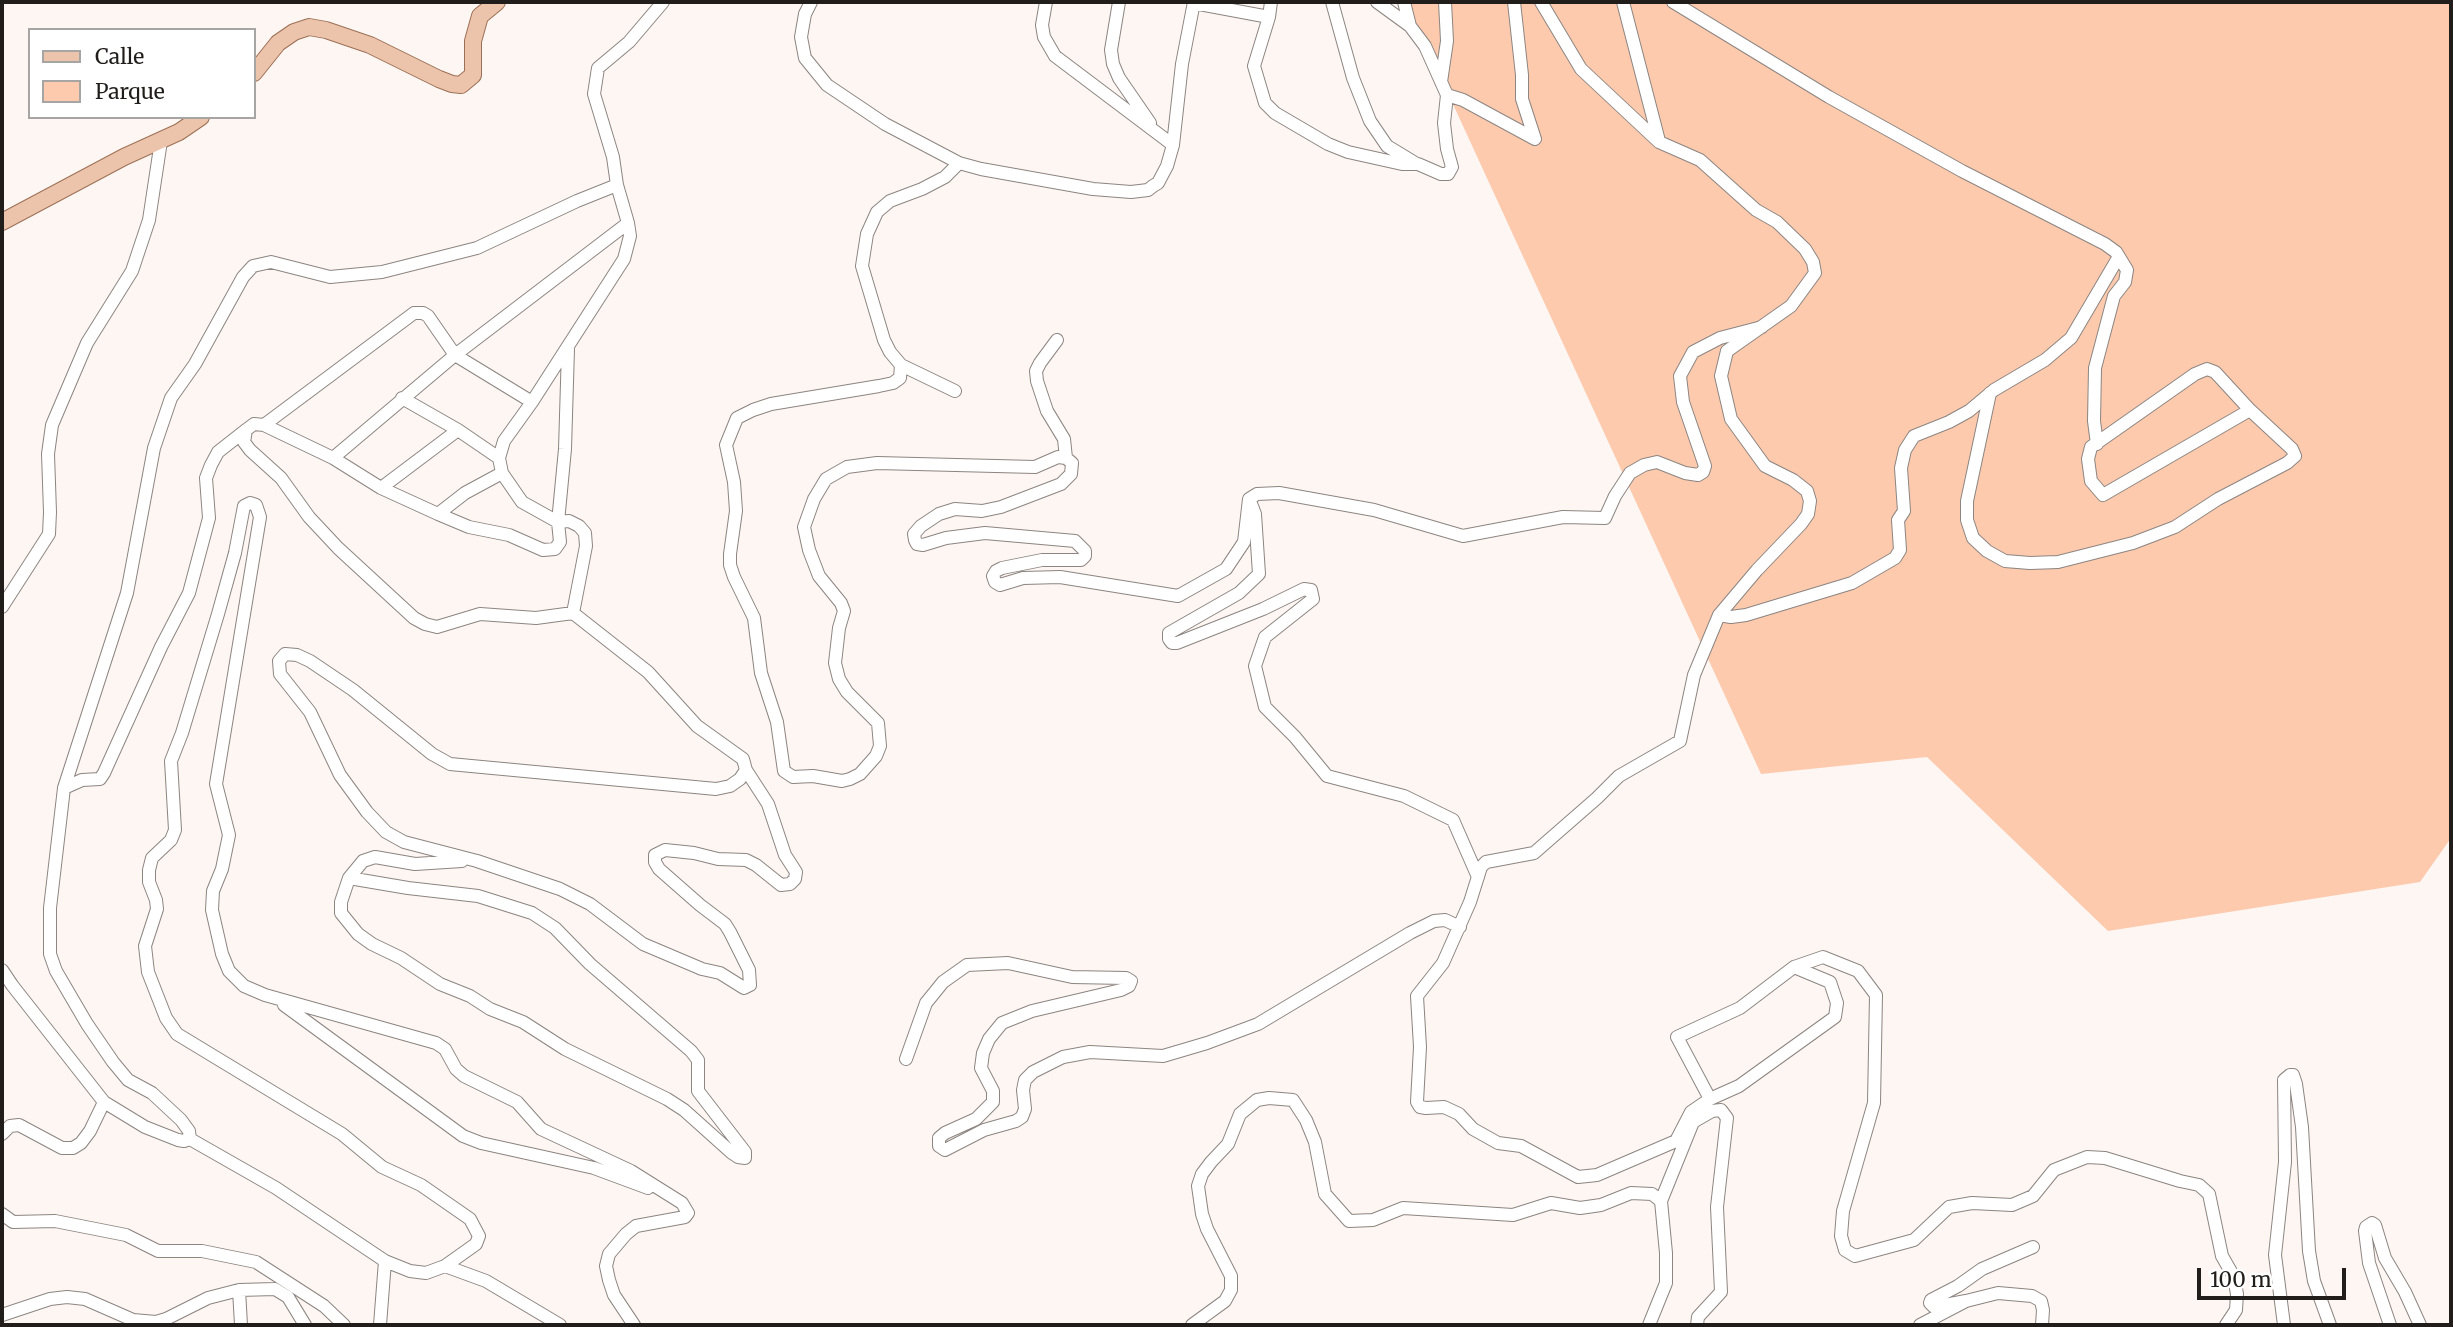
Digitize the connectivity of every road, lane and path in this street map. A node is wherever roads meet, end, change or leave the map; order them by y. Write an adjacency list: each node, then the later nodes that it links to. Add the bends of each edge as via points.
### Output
1 (497, 2): 18 (main road, via 481,16 473,41 473,75 461,85 370,46 309,27 278,43)
2 (663, 2): 27 (street, via 629,42 598,68 594,94)
3 (811, 2): 25 (street, via 801,37 805,58 827,85 885,124)
4 (1045, 2): 21 (street, via 1044,37 1055,56)
5 (1119, 2): 21 (street, via 1113,64)
6 (1194, 2): 16 (street); 24 (street)
7 (1270, 2): 16 (street)
8 (1332, 2): 26 (street, via 1370,121 1387,146)
9 (1377, 2): 17 (street)
10 (1404, 2): 17 (street)
11 (1445, 2): 19 (street)
12 (1514, 2): 19 (street, via 1522,99 1535,139)
13 (1541, 2): 23 (street, via 1581,69)
14 (1623, 2): 23 (street)
15 (1673, 2): 30 (street, via 1829,97 2105,244)
16 (1269, 17): 26 (street, via 1254,66 1265,103 1275,113 1348,152)
17 (1410, 26): 19 (street, via 1425,46)
18 (256, 70)
19 (1444, 88): 26 (street, via 1444,123 1452,167 1448,174 1441,174)
20 (198, 119): 22 (main road)
21 (1156, 132): 24 (street)
22 (161, 141): 28 (main road); 53 (street, via 149,220 132,271 86,344 52,425 48,534)
23 (1659, 142): 31 (street, via 1700,160 1756,210 1777,222 1813,262 1815,273 1791,306)
24 (1173, 145): 25 (street, via 1158,183 1131,192)
25 (959, 163): 35 (street, via 922,190 890,201 877,212 867,234 862,266 884,340)
26 (1418, 164)
27 (617, 185): 29 (street); 57 (street, via 477,248 383,272 330,277 271,262 253,266 171,398 154,448 127,593)
28 (2, 222)
29 (628, 223): 33 (street, via 624,259); 34 (street)
30 (2118, 258): 37 (street, via 2071,338 2045,360); 44 (street, via 2127,270 2125,282 2114,296 2095,368)
31 (1762, 327): 50 (street, via 1720,338 1693,352 1680,376 1703,472 1685,473 1657,462 1644,465 1630,473 1605,518 1563,517 1462,536 1374,510 1279,493); 55 (street, via 1727,351 1721,376 1731,418 1765,466 1793,480 1807,491 1810,501 1801,524)
32 (1057, 340): 47 (street, via 1036,371 1047,411 1064,439)
33 (568, 347): 39 (street); 52 (street)
34 (455, 355): 38 (street); 39 (street); 41 (street, via 428,316 414,313)
35 (901, 365): 36 (street); 47 (street, via 900,378 893,383 753,410 737,418 726,445 736,512 730,565 754,618 761,673 788,775 850,779 860,774 880,746 878,723 839,679 835,663 844,611 819,576 804,527 826,479 846,467 877,463 1035,467)
36 (954, 391)
37 (1990, 393): 40 (street, via 1967,520 1973,538 1987,551 2004,561 2029,563 2058,562 2175,527 2287,463 2295,456 2292,449); 55 (street, via 1950,422 1914,436 1905,450 1901,468 1904,512 1898,520 1900,550 1895,558 1852,583 1746,615)
38 (402, 398): 43 (street); 45 (street)
39 (532, 402): 46 (street, via 503,441)
40 (2250, 410): 44 (street, via 2207,369); 44 (street, via 2103,495 2091,481 2088,459)
41 (264, 425): 42 (street, via 254,424); 45 (street)
42 (247, 430): 54 (street, via 244,442 281,478 309,517 414,618 437,627 480,614 536,618); 57 (street, via 218,452 211,465 206,478 209,518 189,593 104,773 100,779)
43 (458, 430): 46 (street); 49 (street)
44 (2097, 443)
45 (333, 458): 49 (street)
46 (499, 458): 48 (street)
47 (1066, 458): 50 (street, via 1072,463 1071,474 1061,484 1001,507 939,514 921,526 915,540 923,545 985,533 1075,541 1085,551 1081,560 1042,560 1002,568 993,576 995,582 1060,576 1178,596 1226,569 1244,542)
48 (502, 473): 51 (street); 52 (street, via 522,502)
49 (381, 488): 51 (street)
50 (1249, 499): 59 (street, via 1255,514 1259,573 1239,593 1169,633 1169,639 1177,643 1304,589 1311,590 1313,598 1265,637 1255,666 1265,708 1327,776 1404,796 1453,820)
51 (439, 514): 52 (street, via 542,550 555,549 560,542)
52 (558, 522): 54 (street, via 569,521 585,533)
53 (2, 607)
54 (573, 613): 56 (street, via 649,672 697,726 743,759)
55 (1719, 615): 59 (street, via 1694,675 1680,741 1619,775 1534,853 1486,862)
56 (746, 770): 58 (street, via 768,804 796,873 790,884 781,885 746,860 665,850 655,855 659,869 730,932 749,970 750,985 744,988 726,976 643,944 590,904 560,888); 58 (street, via 730,786 716,789 450,764 319,667 298,655 285,654 279,661 280,674 310,712 340,775 367,812 386,832 404,842)
57 (64, 788): 69 (street, via 50,908 50,954 56,971 128,1080 152,1093 181,1120)
58 (477, 860): 60 (street, via 415,864 375,857 363,861)
59 (1478, 877): 61 (street)
60 (349, 878): 60 (street, via 341,914 372,944 440,984 667,1098 732,1153 745,1158 698,1091 700,1070 691,1051 555,928 533,913 478,896)
61 (1460, 927): 65 (street, via 1434,921 1258,1024 1207,1043 1163,1056 1090,1052 1063,1057 1025,1080 1022,1117 945,1150 939,1146 939,1138 976,1119 993,1102 993,1091 981,1068 989,1039 1002,1023 1032,1011 1121,990 1131,981 1072,977 1008,963 967,965 943,982 926,1003); 70 (street, via 1443,963 1417,996 1420,1107 1444,1107 1499,1143 1521,1146 1578,1177 1597,1175)
62 (1794, 967): 66 (street, via 1740,1008 1677,1037); 66 (street, via 1830,982 1837,1003 1835,1017 1739,1086); 93 (street, via 1823,957 1858,971 1876,995 1874,1103 1843,1211 1845,1250 1854,1256 1914,1240 1949,1207 2012,1205 2033,1196 2054,1170 2087,1157 2105,1158 2199,1185 2209,1194 2222,1256 2237,1294 2236,1310)
63 (2, 970): 67 (street)
64 (265, 995): 71 (street, via 463,1136 594,1168); 71 (street, via 436,1043 464,1076 517,1102 541,1129 631,1171); 76 (street, via 244,986 229,971 212,910 229,835 216,785 217,767 260,517 256,505 250,503 244,506 218,614 171,761 175,830 152,858 149,870 157,909 145,946 148,972 177,1034 470,1220 479,1236 476,1244)
65 (906, 1059)
66 (1710, 1099): 70 (street, via 1691,1112)
67 (104, 1102): 68 (street, via 90,1131 73,1148 62,1148 19,1125); 69 (street, via 145,1127 178,1140)
68 (2, 1134)
69 (190, 1139): 75 (street, via 276,1188)
70 (1680, 1143): 72 (street); 90 (street, via 1693,1122 1712,1111 1721,1111 1727,1118 1717,1207 1721,1292 1698,1317)
71 (676, 1198): 87 (street, via 686,1208 685,1217 636,1226 609,1254 606,1266 614,1295)
72 (1661, 1201): 88 (street, via 1652,1194 1631,1193 1601,1205 1580,1208 1551,1203 1513,1215 1403,1208 1373,1220 1349,1221 1325,1194 1315,1142 1293,1100 1257,1100 1240,1114 1228,1144 1202,1174 1198,1186 1202,1214 1231,1276 1231,1290 1225,1301); 89 (street, via 1666,1283)
73 (2, 1214): 77 (street, via 13,1222 55,1221 126,1235 158,1251 239,1257)
74 (2033, 1247): 80 (street, via 1982,1269 1930,1303 1934,1307)
75 (385, 1262): 76 (street, via 426,1273); 85 (street)
76 (445, 1266): 86 (street, via 486,1281)
77 (288, 1282): 79 (street); 84 (street)
78 (239, 1290): 79 (street, via 275,1289); 81 (street, via 208,1298 156,1322 133,1320 85,1299 67,1297); 82 (street)
79 (288, 1297): 83 (street)
80 (1966, 1301): 91 (street); 92 (street, via 1998,1293 2032,1296 2040,1301)
81 (2, 1315)
82 (241, 1325)
83 (305, 1325)
84 (344, 1325)
85 (380, 1325)
86 (560, 1325)
87 (634, 1325)
88 (1192, 1325)
89 (1649, 1325)
90 (1697, 1325)
91 (1920, 1325)
92 (2042, 1325)
93 (2225, 1325)
94 (2284, 1325): 95 (street, via 2275,1255 2285,1162 2284,1080 2293,1075 2302,1127 2309,1251)
95 (2330, 1325)
96 (2390, 1325): 97 (street, via 2369,1263 2365,1231 2372,1223)
97 (2420, 1325)

